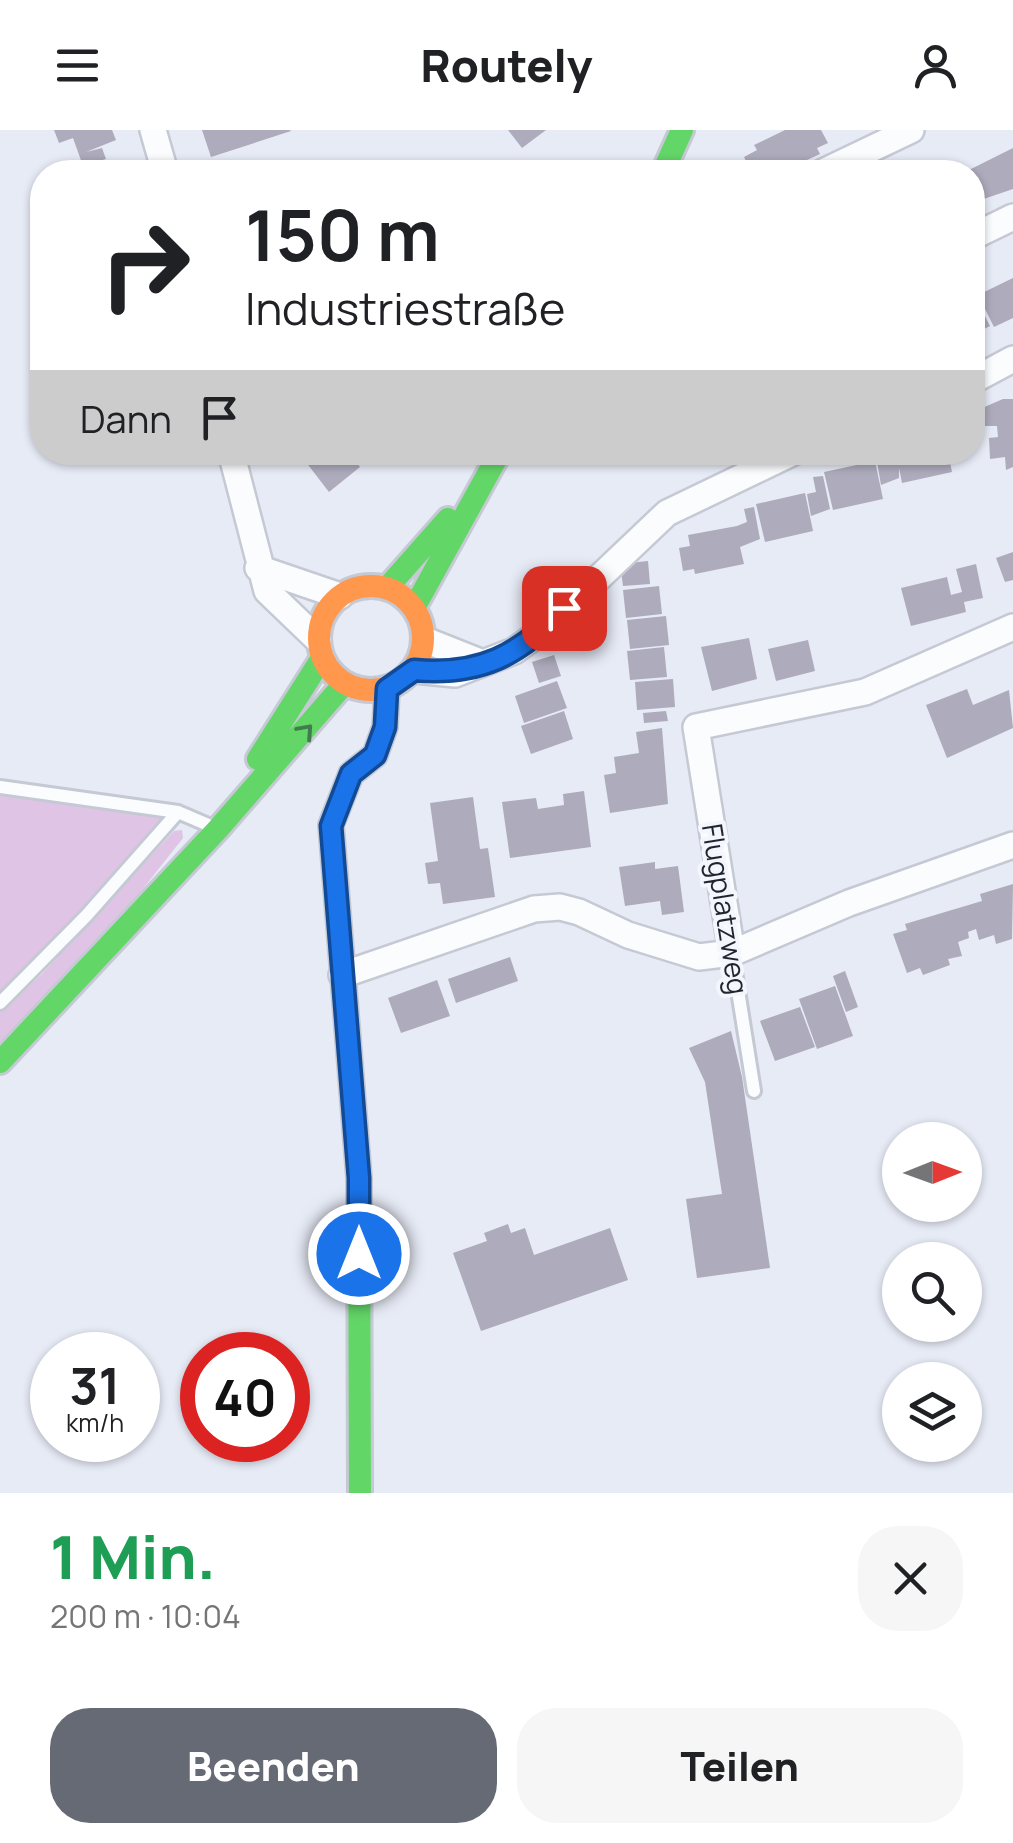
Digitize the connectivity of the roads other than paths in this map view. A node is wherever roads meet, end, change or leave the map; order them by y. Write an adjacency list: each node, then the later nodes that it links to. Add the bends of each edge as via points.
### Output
1 (153, 130): 4 (street)
2 (682, 130): 5 (main road)
3 (911, 130): 6 (street)
4 (162, 160)
5 (668, 160)
6 (848, 160)
7 (1013, 217): 8 (street)
8 (985, 231)
9 (1013, 359): 10 (street)
10 (985, 374)
11 (234, 465): 15 (street)
12 (492, 465): 14 (main road)
13 (767, 465): 22 (street, via 667,513 546,628)
14 (476, 490): 16 (main road); 18 (main road)
15 (258, 568): 17 (street); 21 (street, via 266,590)
16 (386, 588): 17 (main road, via 355,588); 18 (main road)
17 (340, 596): 21 (main road, via 322,622)
18 (414, 608): 20 (main road)
19 (1013, 627): 30 (street, Flugplatzweg, via 865,692 696,727)
20 (425, 640): 22 (street); 23 (main road)
21 (320, 649): 24 (main road); 28 (main road)
22 (483, 664): 23 (street, via 455,674)
23 (414, 670): 25 (main road)
24 (344, 684): 25 (main road); 28 (main road, one-way to 24)
25 (387, 689): 31 (main road, via 375,755 351,774 331,826)
26 (0, 787): 27 (lane)
27 (178, 812): 28 (lane); 32 (lane)
28 (218, 829): 33 (main road)
29 (1013, 845): 30 (street)
30 (732, 953): 31 (street, via 698,957 560,907 534,909); 34 (lane, Flugplatzweg)
31 (342, 976): 35 (main road, via 359,1178)
32 (0, 1003)
33 (0, 1062)
34 (754, 1092)
35 (360, 1493)

